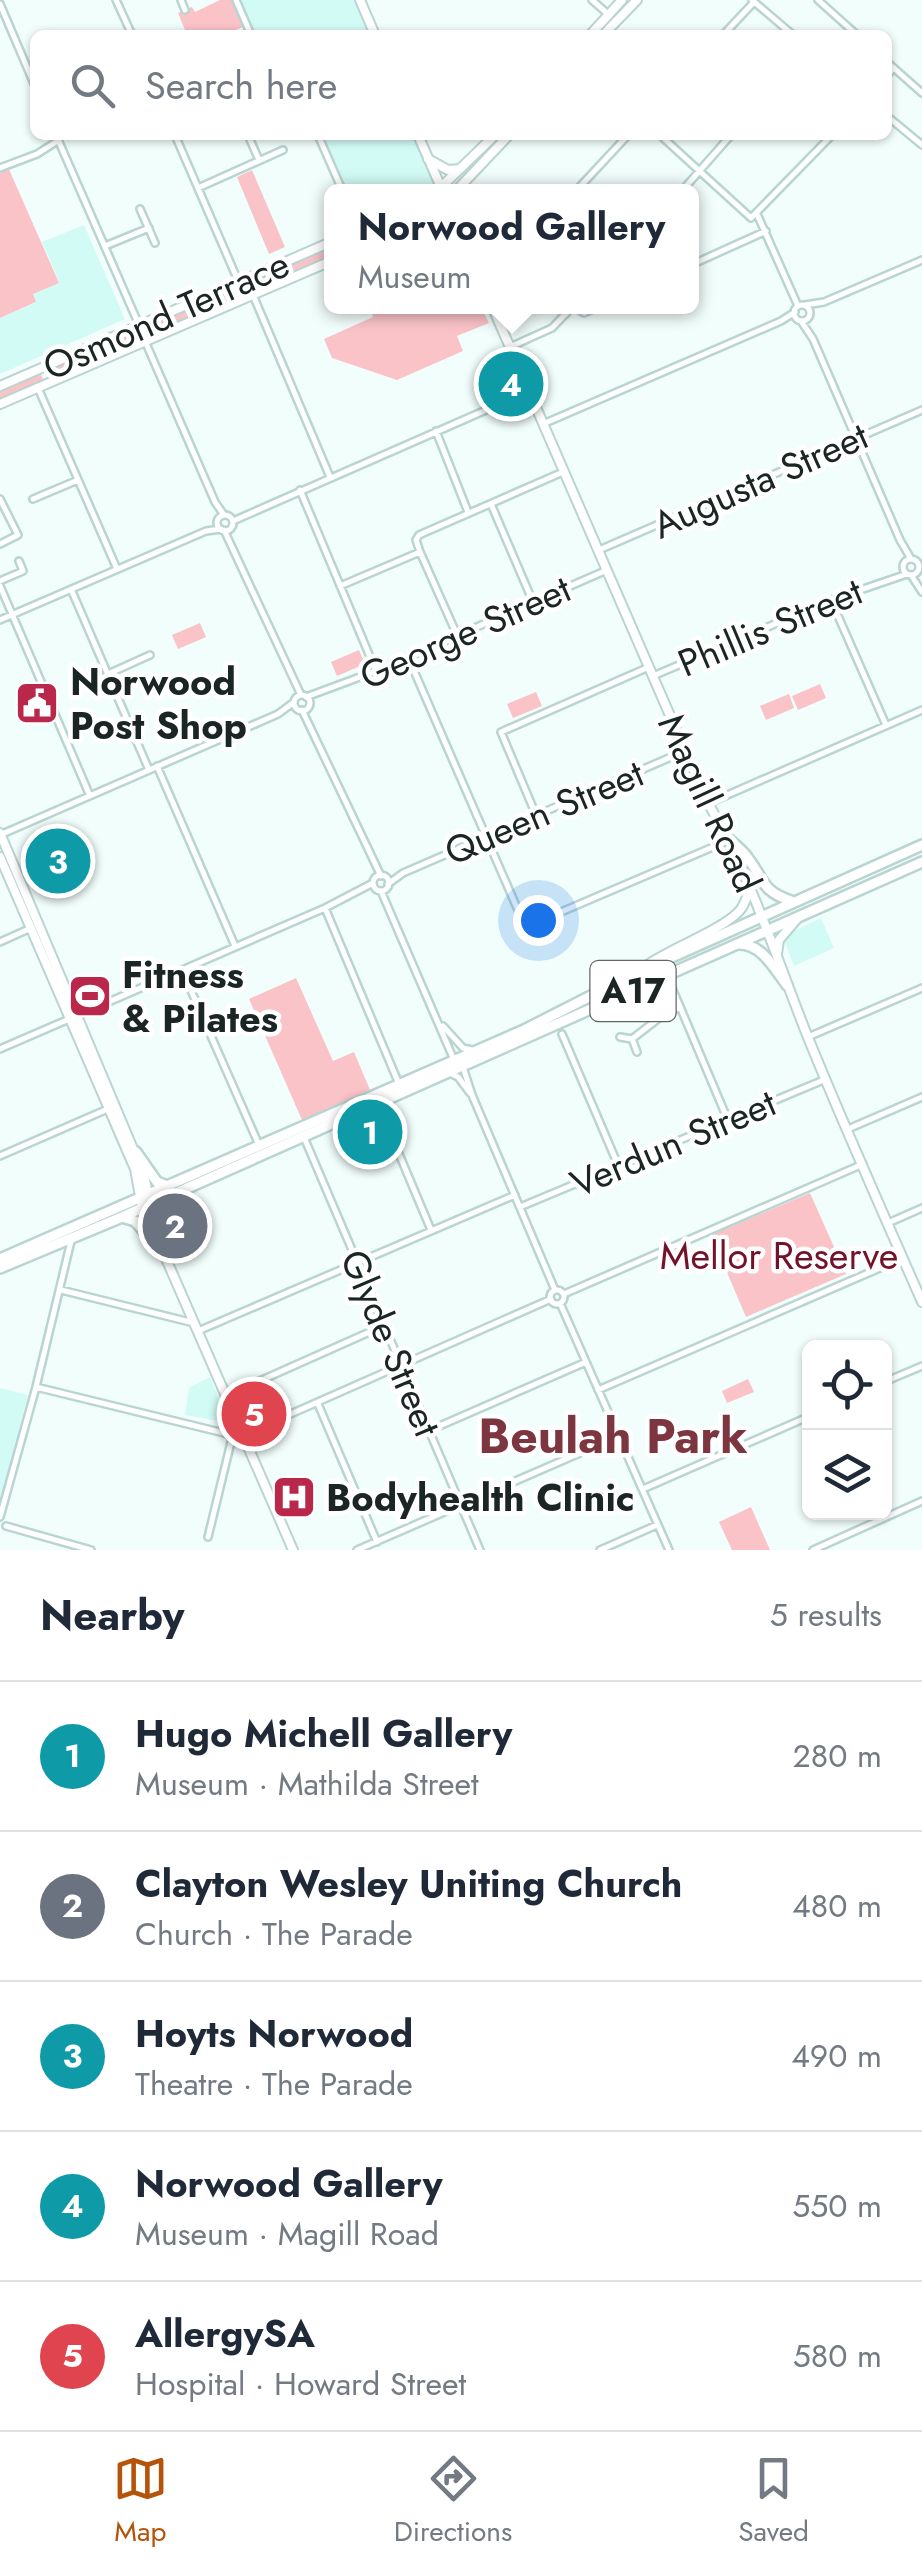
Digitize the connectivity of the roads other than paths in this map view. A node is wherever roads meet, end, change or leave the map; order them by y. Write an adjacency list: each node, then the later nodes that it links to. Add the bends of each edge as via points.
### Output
1 (116, 0): 13 (street)
2 (181, 0): 11 (street)
3 (236, 0): 14 (street)
4 (360, 0): 15 (main road)
5 (592, 0): 12 (street)
6 (622, 0): 12 (main road)
7 (636, 0): 12 (main road)
8 (818, 0): 20 (street)
9 (754, 1): 18 (street); 19 (street)
10 (0, 4): 22 (street)
11 (186, 10)
12 (613, 18): 16 (main road); 17 (main road)
13 (130, 30)
14 (249, 30)
15 (373, 30)
16 (597, 30)
17 (606, 30)
18 (728, 30)
19 (786, 30)
20 (851, 30)
21 (894, 68): 23 (street)
22 (30, 74)
23 (922, 93)
24 (892, 120): 37 (street)
25 (55, 140): 41 (street)
26 (59, 140): 57 (street)
27 (177, 140): 50 (street)
28 (250, 140): 40 (street)
29 (320, 140): 44 (street)
30 (420, 140): 39 (main road)
31 (489, 140): 42 (main road)
32 (504, 140): 47 (main road)
33 (623, 140): 48 (street)
34 (665, 140): 43 (street)
35 (727, 140): 43 (street)
36 (827, 140): 52 (street)
37 (922, 146)
38 (284, 150): 40 (street)
39 (428, 159): 42 (main road, via 448,170); 45 (main road)
40 (259, 161): 50 (street)
41 (0, 168)
42 (462, 168): 46 (main road)
43 (699, 171): 49 (street); 52 (street, via 749,218)
44 (339, 184)
45 (438, 184)
46 (446, 184)
47 (463, 184)
48 (582, 184)
49 (688, 184)
50 (198, 188): 61 (street)
51 (140, 209): 53 (street)
52 (757, 214): 54 (street)
53 (149, 228): 55 (street); 57 (street)
54 (766, 231): 59 (street); 63 (street)
55 (155, 243)
56 (324, 245): 61 (main road, Osmond Terrace)
57 (105, 246): 66 (street)
58 (922, 260): 63 (street)
59 (699, 262)
60 (324, 264): 62 (main road, Osmond Terrace)
61 (239, 283): 66 (main road, Osmond Terrace)
62 (252, 294): 67 (main road, Osmond Terrace); 78 (street)
63 (802, 313): 74 (street); 76 (street)
64 (496, 314): 68 (main road, Magill Road)
65 (566, 314): 68 (street, via 552,328)
66 (139, 326): 69 (main road, Osmond Terrace)
67 (146, 341): 70 (main road, Osmond Terrace); 85 (street)
68 (510, 346): 71 (main road, Magill Road)
69 (0, 386)
70 (38, 387): 72 (main road, Osmond Terrace); 79 (street)
71 (529, 391): 74 (main road, Magill Road); 75 (street)
72 (0, 404)
73 (922, 410): 76 (street, Augusta Street)
74 (543, 424): 77 (main road, Magill Road)
75 (436, 431): 78 (street); 84 (street)
76 (856, 438): 87 (street, Augusta Street); 90 (street)
77 (564, 472): 83 (street); 87 (main road, Magill Road)
78 (330, 476): 80 (street)
79 (78, 480): 82 (street); 91 (street)
80 (300, 490): 85 (street); 94 (street)
81 (0, 499): 86 (street, via 18,536)
82 (33, 499)
83 (491, 504): 84 (street); 98 (street)
84 (468, 513): 88 (street, via 419,535)
85 (225, 523): 91 (street); 108 (street)
86 (0, 544)
87 (598, 551): 92 (main road, Magill Road)
88 (420, 552): 94 (street); 101 (street)
89 (19, 561): 93 (street, via 23,571)
90 (914, 566): 96 (street); 97 (street, Phillis Street)
91 (117, 569): 95 (street)
92 (607, 570): 98 (street, George Street); 104 (main road, Magill Road)
93 (0, 583): 99 (street)
94 (340, 586): 105 (street)
95 (70, 589): 99 (street); 106 (street)
96 (922, 591)
97 (830, 600): 107 (street, Phillis Street); 110 (street)
98 (533, 602): 101 (street, George Street)
99 (12, 614): 100 (street); 114 (street)
100 (0, 620)
101 (457, 635): 103 (street, George Street)
102 (150, 655): 106 (street)
103 (408, 657): 105 (street, George Street); 118 (street)
104 (648, 667): 107 (main road, Magill Road); 116 (street, via 501,732)
105 (376, 671): 108 (street, George Street)
106 (107, 674): 113 (street)
107 (653, 676): 111 (main road, Magill Road)
108 (302, 703): 112 (street, George Street); 123 (street)
109 (922, 710): 110 (street)
110 (886, 726): 115 (street)
111 (685, 750): 115 (main road, Magill Road); 116 (street, Queen Street)
112 (157, 766): 113 (street, George Street); 133 (street)
113 (149, 770): 114 (street, George Street)
114 (90, 796): 117 (street, George Street)
115 (708, 804): 119 (main road, Magill Road)
116 (536, 815): 118 (street, Queen Street)
117 (0, 834): 129 (main road)
118 (486, 837): 119 (street, via 522,922 530,925); 123 (street, Queen Street)
119 (730, 840): 124 (main road, Magill Road); 125 (highway, via 772,894)
120 (922, 845): 125 (highway, A17)
121 (0, 857): 129 (main road)
122 (922, 862): 127 (highway, A17)
123 (381, 883): 126 (street, Queen Street); 142 (street)
124 (751, 887): 128 (main road, Magill Road); 136 (main road, via 730,920)
125 (792, 901): 128 (highway, A17)
126 (325, 908): 133 (street, Queen Street); 153 (street)
127 (803, 912): 130 (highway, A17); 134 (main road, via 780,940)
128 (761, 915): 130 (main road, Magill Road); 136 (highway, A17)
129 (35, 926): 131 (street); 141 (main road)
130 (766, 929): 132 (highway, A17); 134 (main road, Magill Road)
131 (0, 942)
132 (737, 944): 137 (highway, A17); 138 (highway, via 760,950)
133 (234, 946): 135 (street, Queen Street)
134 (777, 959): 138 (main road, Magill Road)
135 (182, 969): 141 (street, Queen Street); 162 (street)
136 (634, 974): 148 (highway, A17)
137 (667, 976): 140 (street); 150 (highway, A17)
138 (787, 985): 144 (main road, Magill Road)
139 (922, 988): 144 (street)
140 (680, 1007): 146 (street); 158 (street)
141 (74, 1018): 147 (street, Queen Street); 157 (main road)
142 (441, 1024): 148 (street, via 463,1048); 150 (street)
143 (562, 1034): 166 (street)
144 (808, 1037): 152 (main road, Magill Road)
145 (620, 1038): 146 (street)
146 (632, 1039): 149 (street)
147 (0, 1050)
148 (475, 1051): 150 (highway, A17)
149 (637, 1052)
150 (459, 1063): 151 (highway, A17); 153 (highway); 154 (street)
151 (448, 1073): 154 (street); 156 (highway, A17)
152 (826, 1078): 158 (street, Verdun Street); 159 (main road, Magill Road)
153 (401, 1084): 162 (highway, A17)
154 (472, 1095): 168 (street)
155 (922, 1097): 159 (street)
156 (377, 1103): 161 (highway, A17); 174 (street)
157 (113, 1107): 160 (main road); 164 (street)
158 (728, 1118): 166 (street, Verdun Street)
159 (848, 1129): 165 (main road, Magill Road)
160 (123, 1130): 163 (main road); 169 (main road)
161 (303, 1135): 169 (highway, A17); 179 (street, Glyde Street)
162 (259, 1145): 167 (highway, A17)
163 (136, 1152): 167 (highway, via 157,1182); 169 (main road)
164 (0, 1156)
165 (862, 1164): 173 (main road, Magill Road); 183 (street)
166 (619, 1166): 170 (street, Verdun Street)
167 (170, 1186): 169 (highway, A17)
168 (514, 1195): 170 (street); 174 (street)
169 (145, 1202): 172 (highway, A17); 175 (highway, A17); 176 (main road)
170 (520, 1207): 182 (street)
171 (922, 1208): 173 (street)
172 (122, 1217): 175 (highway, A17); 176 (highway, via 135,1221)
173 (888, 1223): 177 (main road, Magill Road)
174 (430, 1230): 179 (street)
175 (68, 1234): 178 (highway, A17); 180 (highway, A17); 181 (street)
176 (166, 1257): 188 (main road)
177 (903, 1258): 185 (main road, Magill Road); 194 (street)
178 (0, 1260)
179 (357, 1262): 187 (street, Glyde Street); 188 (street)
180 (0, 1268)
181 (61, 1290): 188 (street); 193 (street)
182 (555, 1290): 183 (street); 184 (street)
183 (564, 1294): 186 (street)
184 (551, 1299): 186 (street); 191 (street)
185 (922, 1302)
186 (560, 1303): 189 (street)
187 (384, 1326): 191 (street, Glyde Street); 195 (street)
188 (196, 1327): 195 (main road)
189 (586, 1362): 194 (street); 198 (street)
190 (922, 1366): 192 (street)
191 (401, 1367): 196 (street); 198 (street, Glyde Street)
192 (892, 1379)
193 (36, 1388): 199 (street); 204 (street)
194 (598, 1390): 200 (street)
195 (226, 1396): 199 (main road)
196 (318, 1404): 199 (street); 208 (street)
197 (802, 1420): 201 (street)
198 (428, 1431): 203 (street, Glyde Street)
199 (239, 1433): 207 (street); 210 (main road)
200 (619, 1436): 201 (street); 203 (street)
201 (642, 1490): 205 (street)
202 (922, 1501): 215 (street)
203 (460, 1504): 208 (street); 212 (street, Glyde Street)
204 (0, 1518): 206 (street)
205 (658, 1525): 213 (street); 214 (street)
206 (3, 1529): 209 (street)
207 (208, 1536)
208 (377, 1542): 211 (street)
209 (92, 1550)
210 (293, 1550)
211 (357, 1550)
212 (480, 1550)
213 (600, 1550)
214 (669, 1550)
215 (813, 1550)

